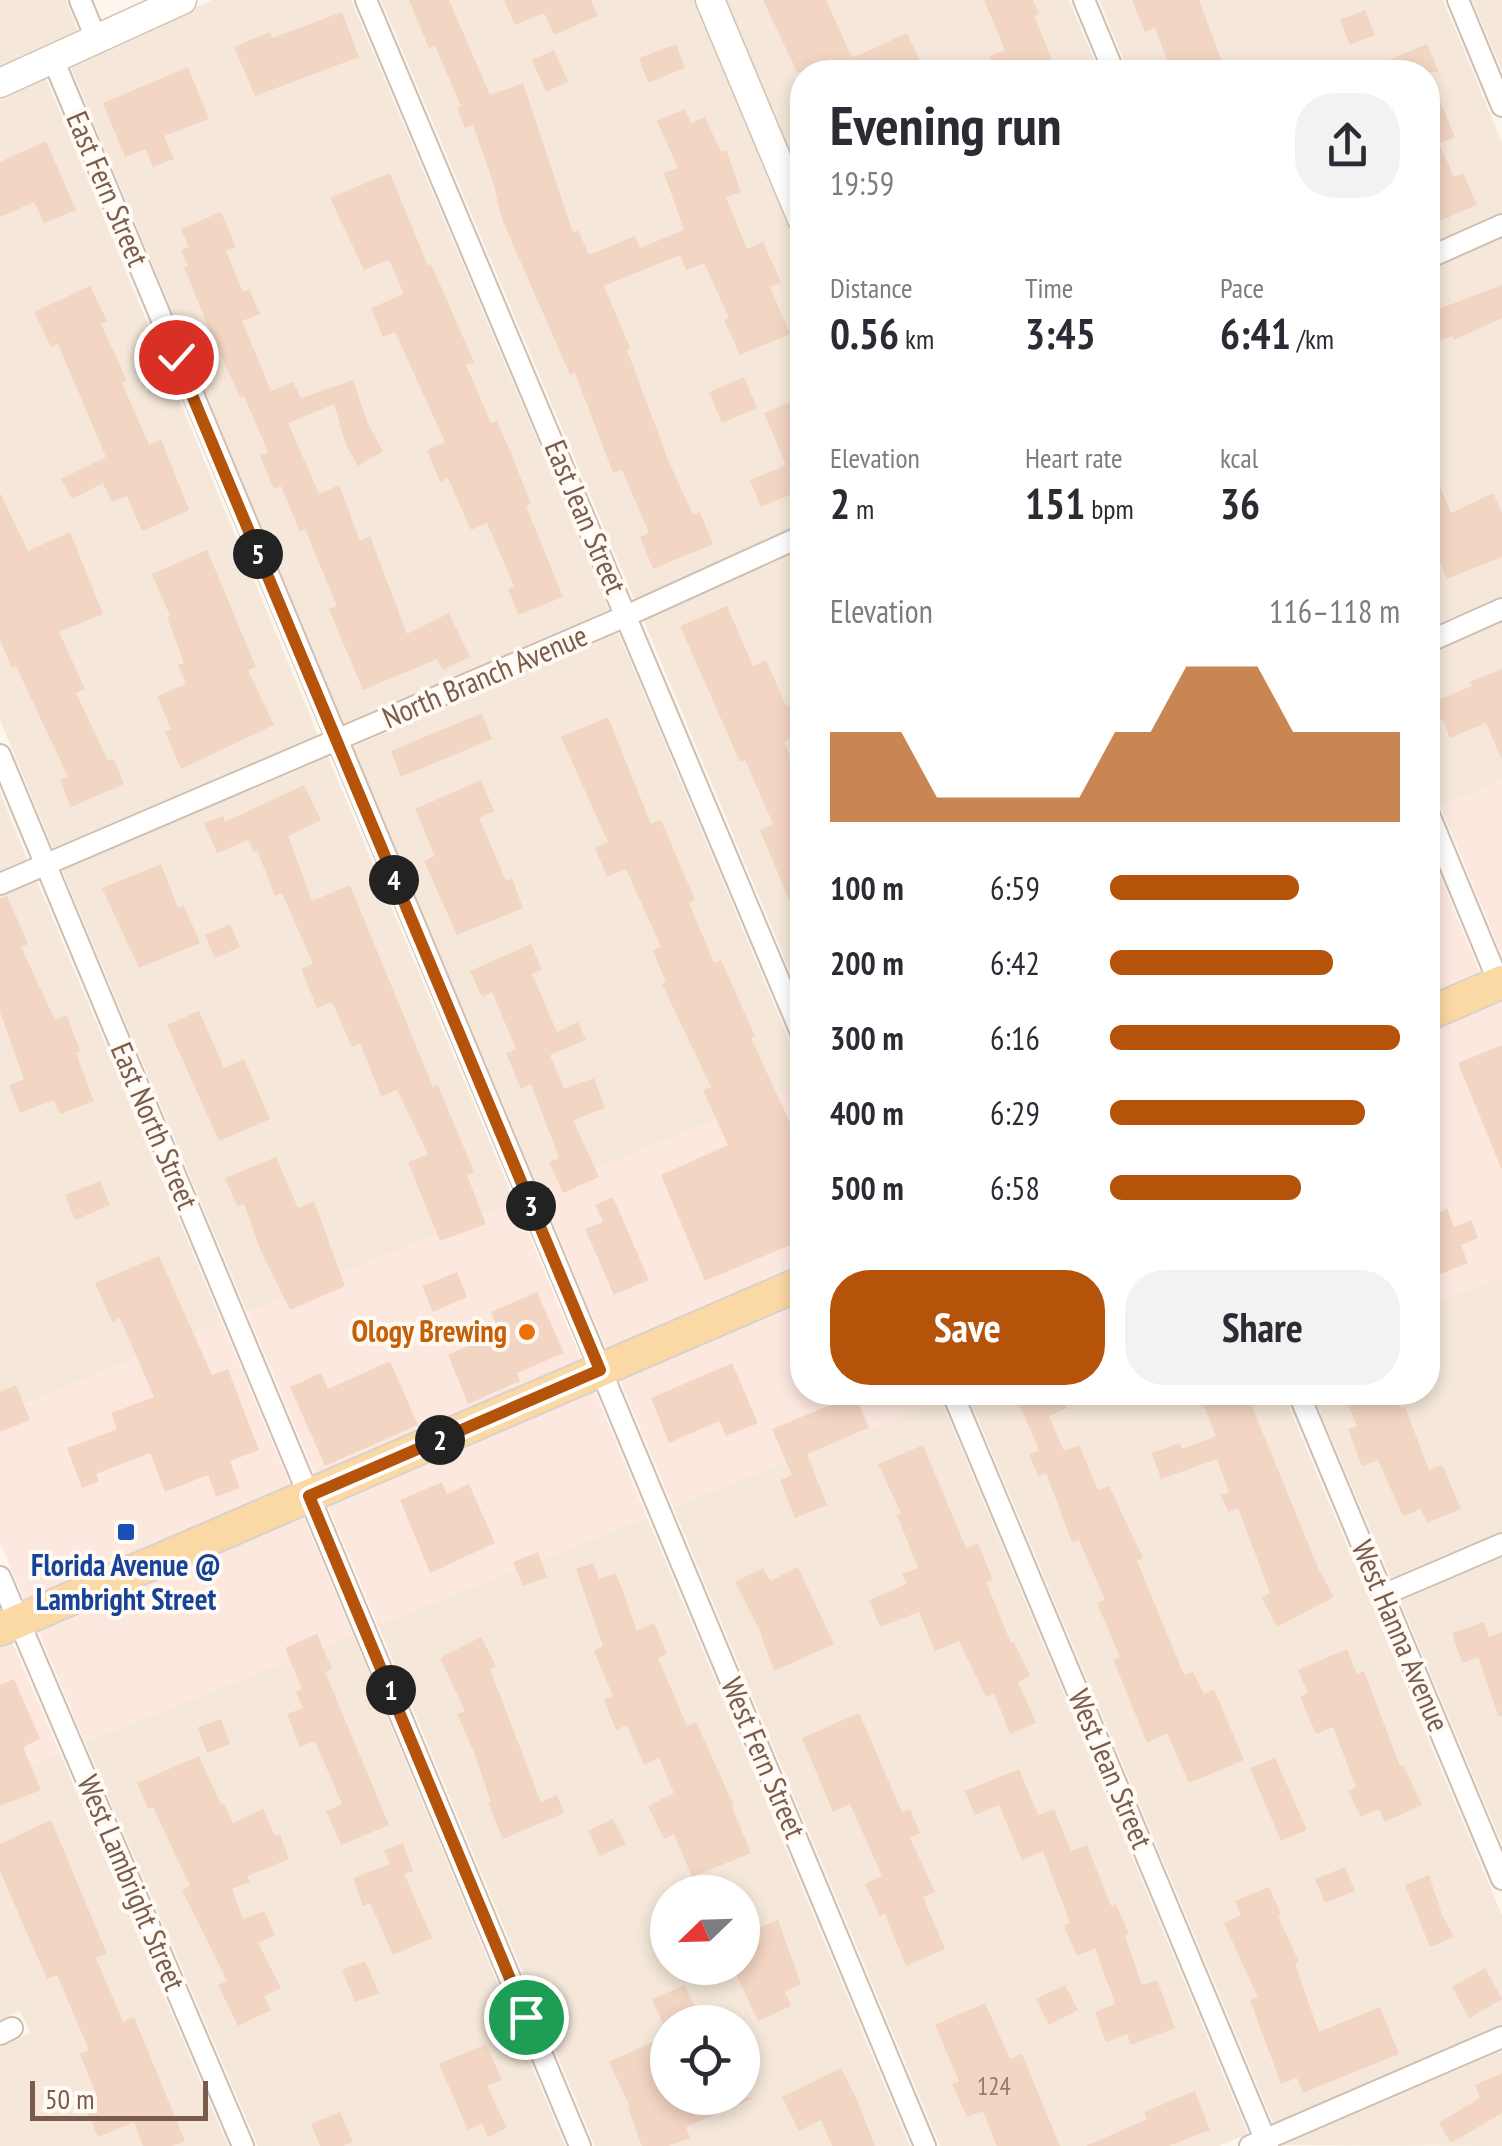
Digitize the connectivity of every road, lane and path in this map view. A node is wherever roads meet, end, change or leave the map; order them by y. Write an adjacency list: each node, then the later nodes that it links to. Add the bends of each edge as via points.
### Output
1 (80, 0): 7 (street)
2 (182, 0): 7 (street)
3 (366, 0): 17 (street, East Jean Street)
4 (710, 0): 12 (street)
5 (1084, 0): 9 (street)
6 (1458, 0): 11 (street)
7 (96, 38): 8 (street)
8 (53, 59): 10 (street); 19 (street, East Fern Street)
9 (1109, 60)
10 (0, 82)
11 (1502, 106)
12 (790, 190)
13 (1502, 225): 14 (street)
14 (1440, 253)
15 (790, 541): 17 (street, North Branch Avenue)
16 (1502, 609): 18 (street)
17 (626, 616): 19 (street, North Branch Avenue); 25 (street, East Jean Street)
18 (1440, 637)
19 (336, 741): 22 (street, North Branch Avenue); 28 (street, East Fern Street)
20 (0, 756): 22 (street, East North Street)
21 (1440, 840): 24 (street)
22 (45, 864): 23 (street, North Branch Avenue); 31 (street, East North Street)
23 (0, 884)
24 (1500, 983): 26 (main road)
25 (790, 1006)
26 (1440, 1009)
27 (790, 1288): 28 (main road)
28 (600, 1370): 31 (main road); 41 (street, West Fern Street)
29 (957, 1405): 38 (street, West Jean Street)
30 (1303, 1405): 34 (street, West Hanna Avenue)
31 (309, 1496): 35 (main road); 40 (street, East North Street)
32 (1502, 1544): 34 (street)
33 (0, 1577): 35 (street, West Lambright Street)
34 (1383, 1595): 36 (street, West Hanna Avenue)
35 (9, 1624): 39 (street, West Lambright Street)
36 (1502, 1879)
37 (1502, 2037): 38 (street)
38 (1261, 2144)
39 (243, 2146)
40 (580, 2146)
41 (925, 2146)

